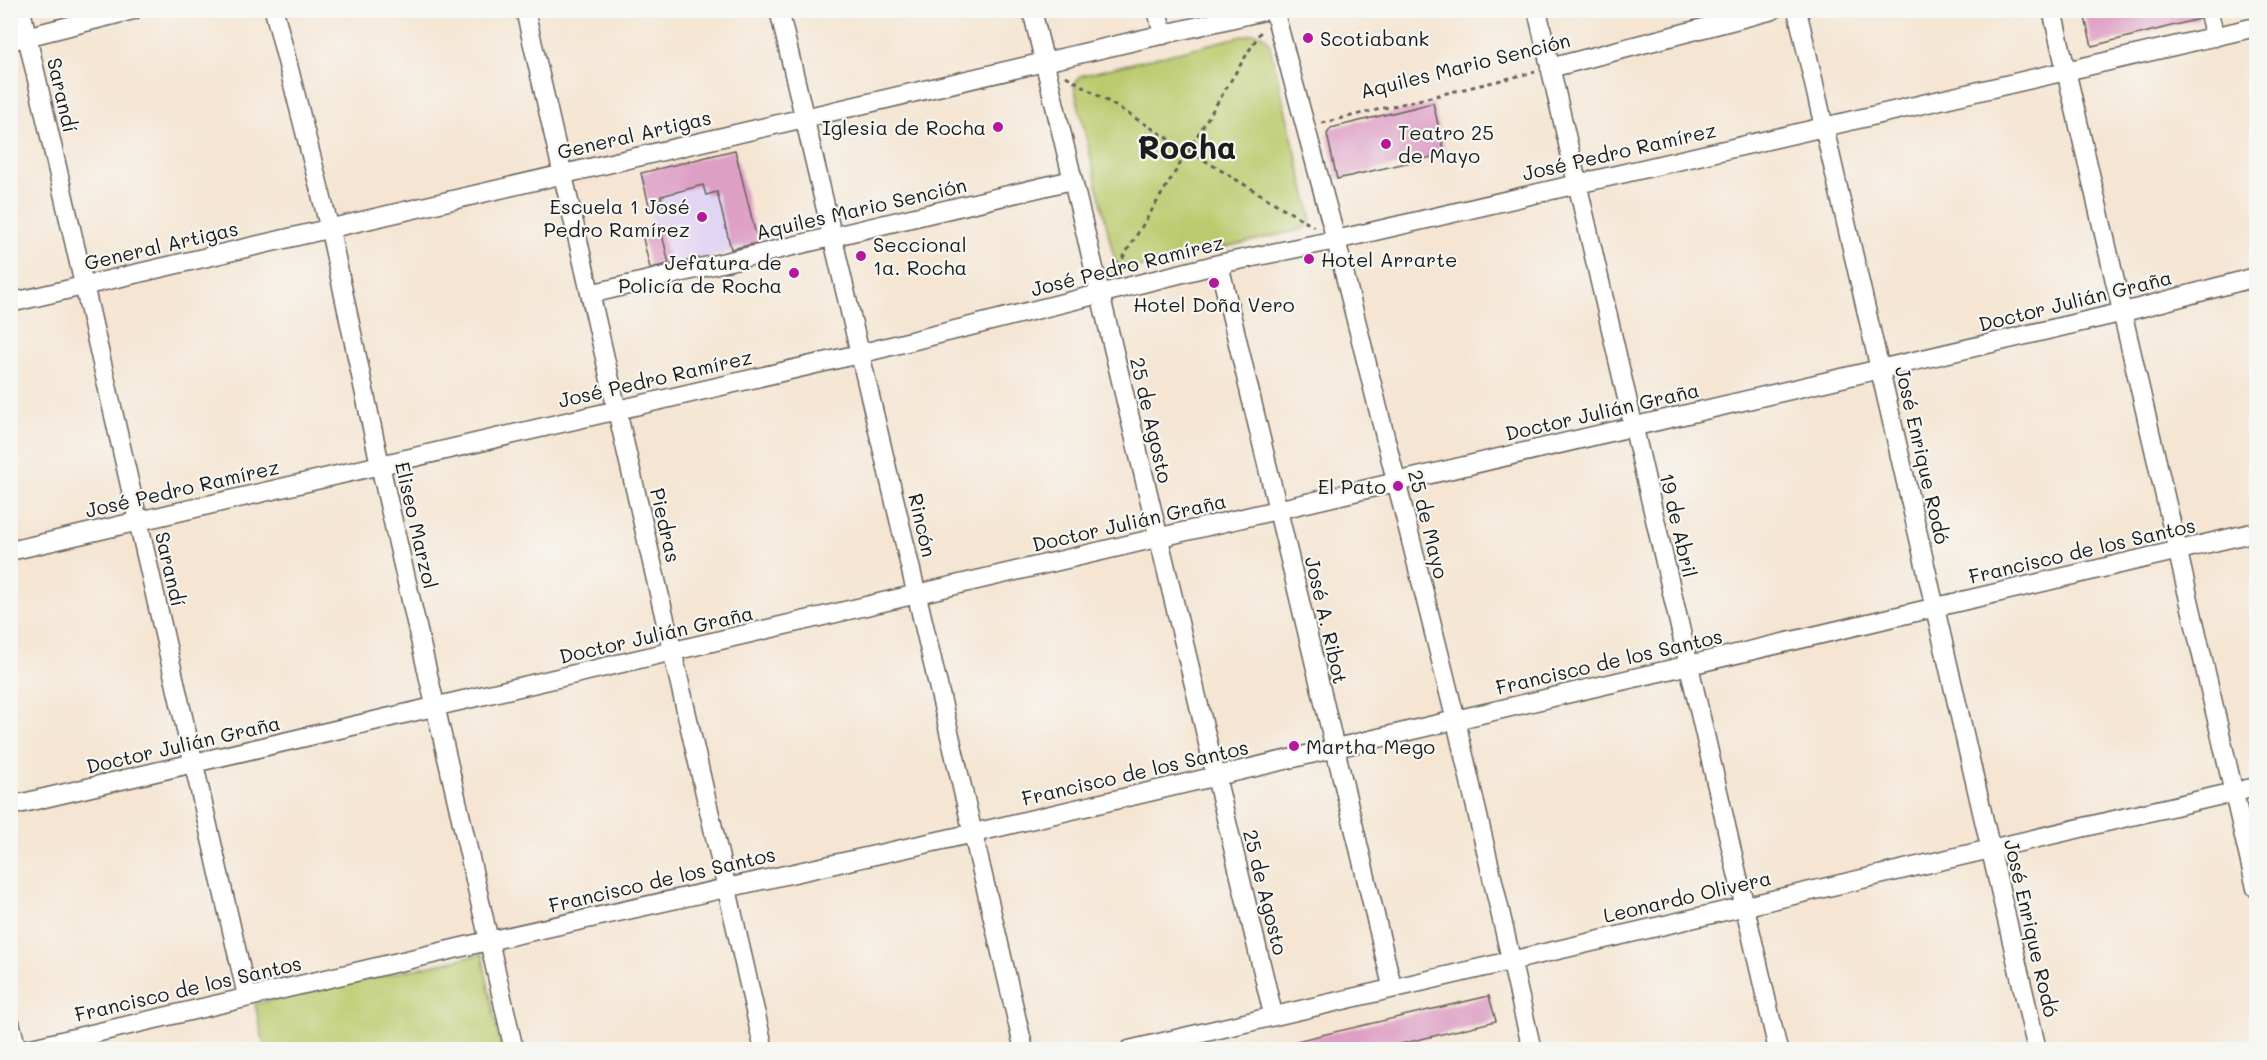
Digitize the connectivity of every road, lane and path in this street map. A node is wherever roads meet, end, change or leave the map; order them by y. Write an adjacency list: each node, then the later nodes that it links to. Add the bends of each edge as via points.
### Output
1 (21, 10): 19 (street, Sarandí)
2 (133, 10): 19 (street)
3 (274, 10): 30 (street, Eliseo Marzol)
4 (525, 10): 27 (street, Piedras)
5 (779, 10): 23 (street, Rincón)
6 (1032, 10): 20 (street, 25 de Agosto)
7 (1157, 10): 17 (street)
8 (1268, 10): 17 (street, General Artigas)
9 (1274, 10): 25 (street, 25 de Mayo)
10 (1537, 10): 21 (street, 19 de Abril)
11 (1773, 10): 21 (street, Aquiles Mario Sención)
12 (1797, 10): 24 (street, José Enrique Rodó)
13 (2052, 10): 22 (street)
14 (2208, 10): 18 (street)
15 (2256, 27): 18 (street, José Pedro Ramírez)
16 (1261, 30): 26 (path)
17 (1163, 35): 20 (street, General Artigas)
18 (2215, 37): 22 (street, José Pedro Ramírez)
19 (19, 39): 35 (street, Sarandí)
20 (1044, 63): 23 (street, General Artigas); 26 (path); 28 (street, 25 de Agosto)
21 (1551, 68): 25 (path, Aquiles Mario Sención); 29 (street, 19 de Abril)
22 (2067, 72): 24 (street, José Pedro Ramírez); 39 (street)
23 (804, 118): 27 (street, General Artigas); 31 (street, Rincón)
24 (1824, 126): 29 (street, José Pedro Ramírez); 41 (street, José Enrique Rodó)
25 (1306, 127): 32 (street, 25 de Mayo)
26 (1188, 150): 32 (path); 37 (path)
27 (563, 174): 30 (street, General Artigas); 36 (street, Piedras)
28 (1072, 180): 31 (street, Aquiles Mario Sención); 37 (street, 25 de Agosto)
29 (1577, 184): 32 (street, José Pedro Ramírez); 43 (street, 19 de Abril)
30 (330, 230): 35 (street, General Artigas); 44 (street, Eliseo Marzol)
31 (831, 238): 36 (street, Aquiles Mario Sención); 40 (street, Rincón)
32 (1336, 240): 33 (street, José Pedro Ramírez); 45 (street, 25 de Mayo)
33 (1219, 264): 37 (street, José Pedro Ramírez); 46 (street, José A. Ribot)
34 (2256, 277): 39 (street, Doctor Julián Graña)
35 (84, 285): 38 (street, General Artigas); 47 (street, Sarandí)
36 (590, 294): 42 (street, Piedras)
37 (1100, 296): 40 (street, José Pedro Ramírez); 49 (street, 25 de Agosto)
38 (10, 303)
39 (2124, 312): 41 (street, Doctor Julián Graña); 50 (street)
40 (859, 354): 42 (street, José Pedro Ramírez); 52 (street, Rincón)
41 (1880, 370): 43 (street, Doctor Julián Graña); 53 (street, José Enrique Rodó)
42 (617, 411): 44 (street, José Pedro Ramírez); 54 (street, Piedras)
43 (1633, 427): 45 (street, Doctor Julián Graña); 55 (street, 19 de Abril)
44 (380, 465): 47 (street, José Pedro Ramírez); 56 (street, Eliseo Marzol)
45 (1395, 483): 46 (street, Doctor Julián Graña); 57 (street, 25 de Mayo)
46 (1278, 511): 49 (street, Doctor Julián Graña); 58 (street, José A. Ribot)
47 (137, 522): 51 (street, José Pedro Ramírez); 59 (street, Sarandí)
48 (2256, 532): 50 (street, Francisco de los Santos)
49 (1157, 539): 52 (street, Doctor Julián Graña); 60 (street, 25 de Agosto)
50 (2179, 550): 53 (street, Francisco de los Santos); 62 (street)
51 (10, 551)
52 (917, 595): 54 (street, Doctor Julián Graña); 64 (street, Rincón)
53 (1935, 608): 55 (street, Francisco de los Santos); 65 (street, José Enrique Rodó)
54 (673, 653): 56 (street, Doctor Julián Graña); 66 (street, Piedras)
55 (1690, 665): 57 (street, Francisco de los Santos); 68 (street, 19 de Abril)
56 (436, 708): 59 (street, Doctor Julián Graña); 69 (street, Eliseo Marzol)
57 (1456, 721): 58 (street, Francisco de los Santos); 70 (street, 25 de Mayo)
58 (1335, 748): 60 (street, Francisco de los Santos); 71 (street, José A. Ribot)
59 (195, 765): 63 (street, Doctor Julián Graña); 72 (street, Sarandí)
60 (1214, 776): 64 (street, Francisco de los Santos); 73 (street, 25 de Agosto)
61 (2256, 787): 62 (street, Leonardo Olivera)
62 (2235, 792): 65 (street, Leonardo Olivera); 67 (street)
63 (10, 806)
64 (974, 833): 66 (street, Francisco de los Santos); 79 (street, Rincón)
65 (1990, 849): 68 (street, Leonardo Olivera); 83 (street, José Enrique Rodó)
66 (726, 888): 69 (street, Francisco de los Santos); 78 (street, Piedras)
67 (2256, 888)
68 (1745, 905): 70 (street, Leonardo Olivera); 82 (street, 19 de Abril)
69 (488, 941): 72 (street, Francisco de los Santos); 77 (street, Eliseo Marzol)
70 (1513, 959): 71 (street, Leonardo Olivera); 81 (street, 25 de Mayo)
71 (1392, 986): 73 (street, Leonardo Olivera)
72 (247, 996): 76 (street, Francisco de los Santos)
73 (1273, 1014): 80 (street, Leonardo Olivera)
74 (10, 1022): 75 (street)
75 (17, 1050)
76 (23, 1050)
77 (514, 1050)
78 (764, 1050)
79 (1024, 1050)
80 (1129, 1050)
81 (1532, 1050)
82 (1778, 1050)
83 (2037, 1050)

